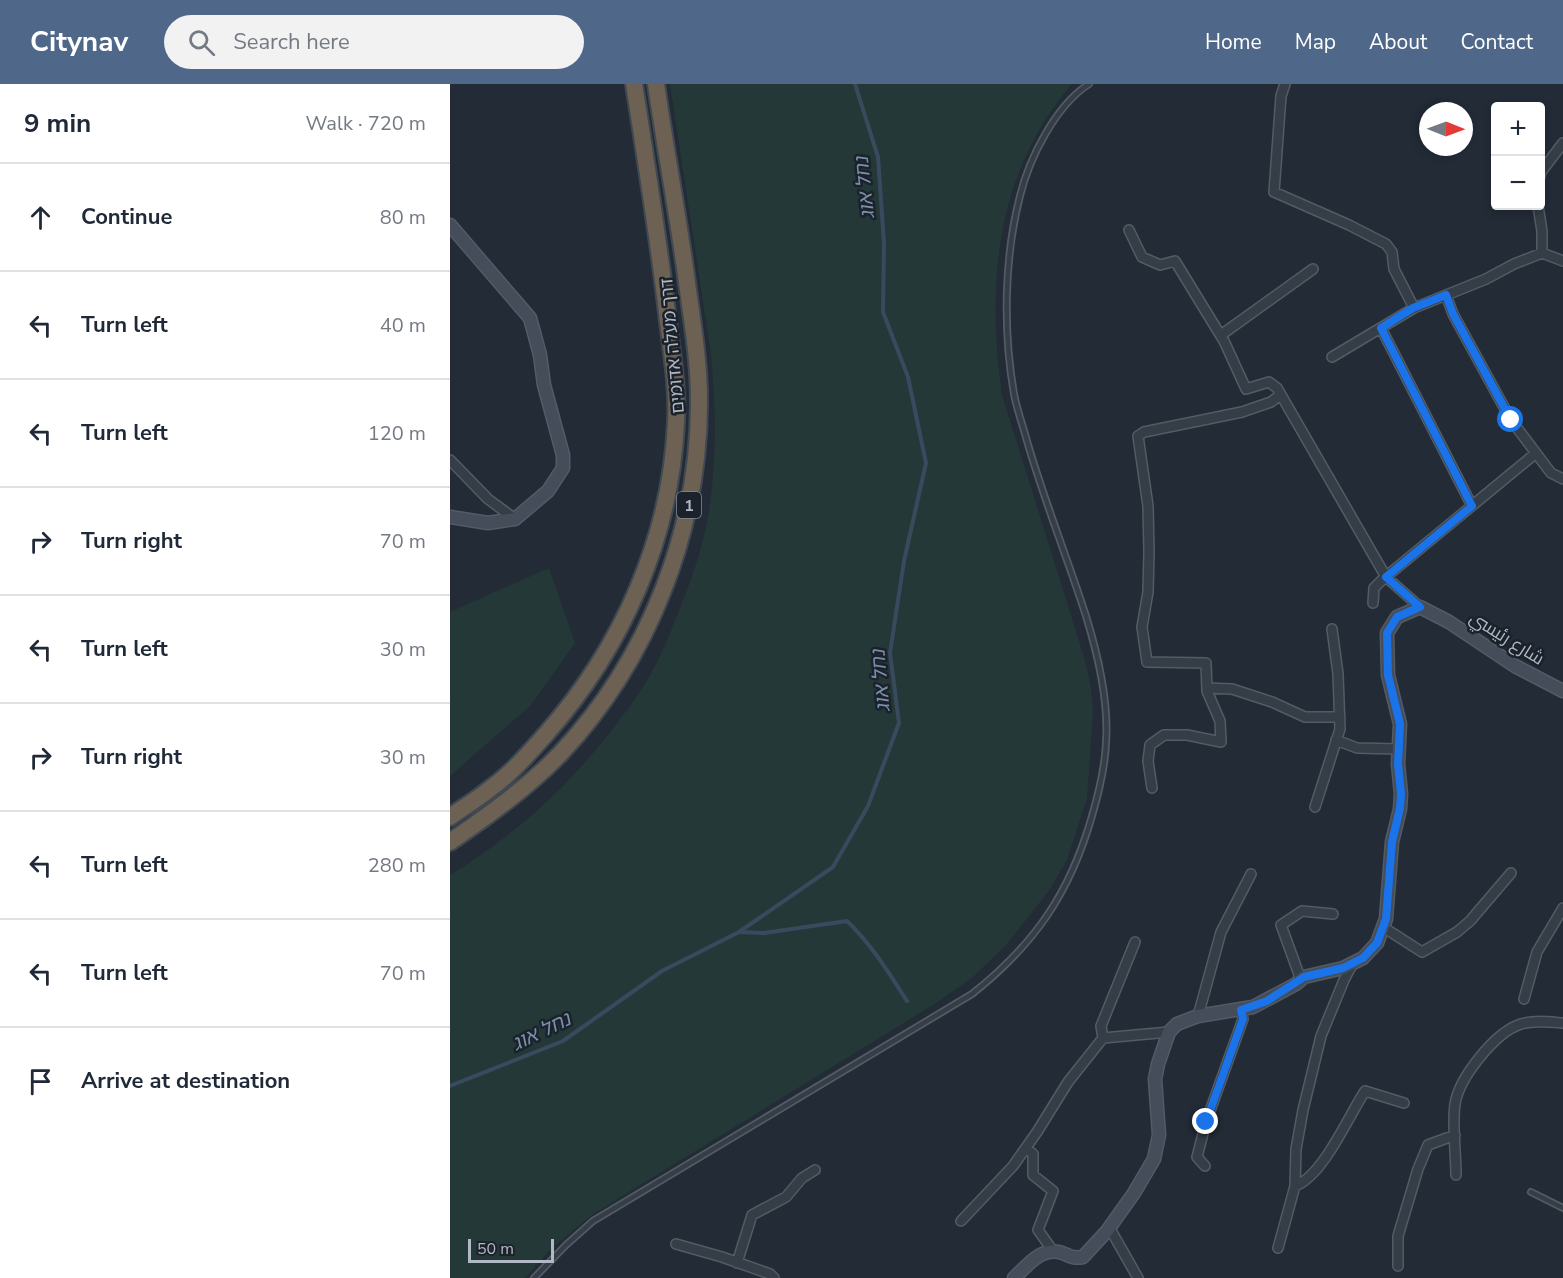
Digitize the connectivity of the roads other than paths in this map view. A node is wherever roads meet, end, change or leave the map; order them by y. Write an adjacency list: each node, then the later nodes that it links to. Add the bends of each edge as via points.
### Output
1 (634, 84): 36 (highway, דרך מעלה אדומים / 1, via 675,376 672,462 659,529 637,593 586,685 527,756 492,788)
2 (656, 84): 37 (highway, דרך מעלה אדומים / 1, via 695,341 699,398 694,475 676,557 644,634 606,696 561,753 494,812)
3 (1089, 84): 68 (lane, via 1060,112 1026,170 1007,279 1014,394 1086,618 1105,704 1102,775 1082,851 1058,900 1026,944 972,994 593,1221)
4 (1285, 84): 14 (street, via 1274,192 1386,244)
5 (1563, 143): 6 (street)
6 (1545, 167)
7 (1539, 210): 10 (street)
8 (450, 225): 24 (street, via 530,318 563,455 563,468 548,491)
9 (1129, 230): 16 (street, via 1142,257 1161,265 1175,261)
10 (1542, 253): 11 (street); 13 (street)
11 (1563, 261)
12 (1313, 269): 16 (street)
13 (1446, 295): 14 (street); 19 (street, via 1511,420)
14 (1413, 308): 15 (street)
15 (1381, 328): 17 (street); 22 (street)
16 (1221, 335): 18 (street, via 1246,389 1269,382)
17 (1332, 357)
18 (1280, 395): 25 (street); 29 (street, via 1242,411 1138,436 1148,506 1148,592 1142,627 1147,662 1206,663)
19 (1536, 453): 21 (street, via 1551,473); 22 (street)
20 (450, 460): 24 (street, via 488,499)
21 (1563, 479)
22 (1472, 506): 25 (street)
23 (450, 517): 24 (street, via 488,523)
24 (515, 519)
25 (1386, 577): 26 (street, via 1374,588); 27 (street)
26 (1373, 603)
27 (1420, 607): 30 (street, شارع رئيسي); 33 (street, via 1397,617 1387,633 1388,675 1400,724)
28 (1332, 629): 31 (street)
29 (1207, 688): 31 (street, via 1232,689 1305,717); 34 (street, via 1220,721 1221,742 1164,735 1150,745)
30 (1563, 691)
31 (1340, 717): 32 (street)
32 (1336, 740): 33 (street, via 1357,748); 35 (street)
33 (1398, 748): 42 (street, via 1400,808 1392,842)
34 (1152, 788)
35 (1315, 807)
36 (450, 816)
37 (450, 842)
38 (1510, 873): 42 (street, via 1470,921 1422,952)
39 (1251, 874): 48 (street, via 1221,932)
40 (1563, 908): 46 (street, via 1537,952)
41 (1333, 914): 45 (street, via 1302,911 1281,925)
42 (1383, 927): 44 (street, via 1377,943)
43 (1135, 942): 51 (street, via 1101,1026)
44 (1353, 963): 45 (street); 58 (street, via 1321,1035 1296,1149)
45 (1301, 980): 47 (street, via 1267,1001)
46 (1524, 999)
47 (1241, 1010): 48 (street); 55 (street, via 1243,1019 1197,1157)
48 (1198, 1016): 50 (street, via 1177,1024)
49 (1563, 1023): 53 (street, via 1522,1023 1482,1052 1455,1103)
50 (1169, 1032): 51 (street); 62 (street, via 1155,1079 1158,1145 1154,1159)
51 (1103, 1038): 54 (street, via 1068,1082)
52 (1404, 1103): 58 (street, via 1365,1090 1323,1162 1306,1182)
53 (1455, 1135): 57 (street); 67 (street, via 1428,1145 1398,1236)
54 (1026, 1148): 61 (street); 65 (street, via 1033,1154 1033,1175 1053,1191 1038,1230)
55 (1204, 1166)
56 (815, 1170): 66 (street, via 802,1178 786,1197 752,1215)
57 (1456, 1175)
58 (1295, 1186): 64 (street)
59 (1531, 1192): 60 (lane)
60 (1563, 1208)
61 (961, 1221)
62 (1109, 1227): 65 (street, via 1083,1257 1072,1258); 71 (street)
63 (676, 1244): 66 (street)
64 (1278, 1248)
65 (1053, 1251): 70 (street, via 1042,1253)
66 (737, 1263): 69 (street)
67 (1398, 1266)
68 (534, 1278)
69 (774, 1278)
70 (1014, 1278)
71 (1138, 1278)

